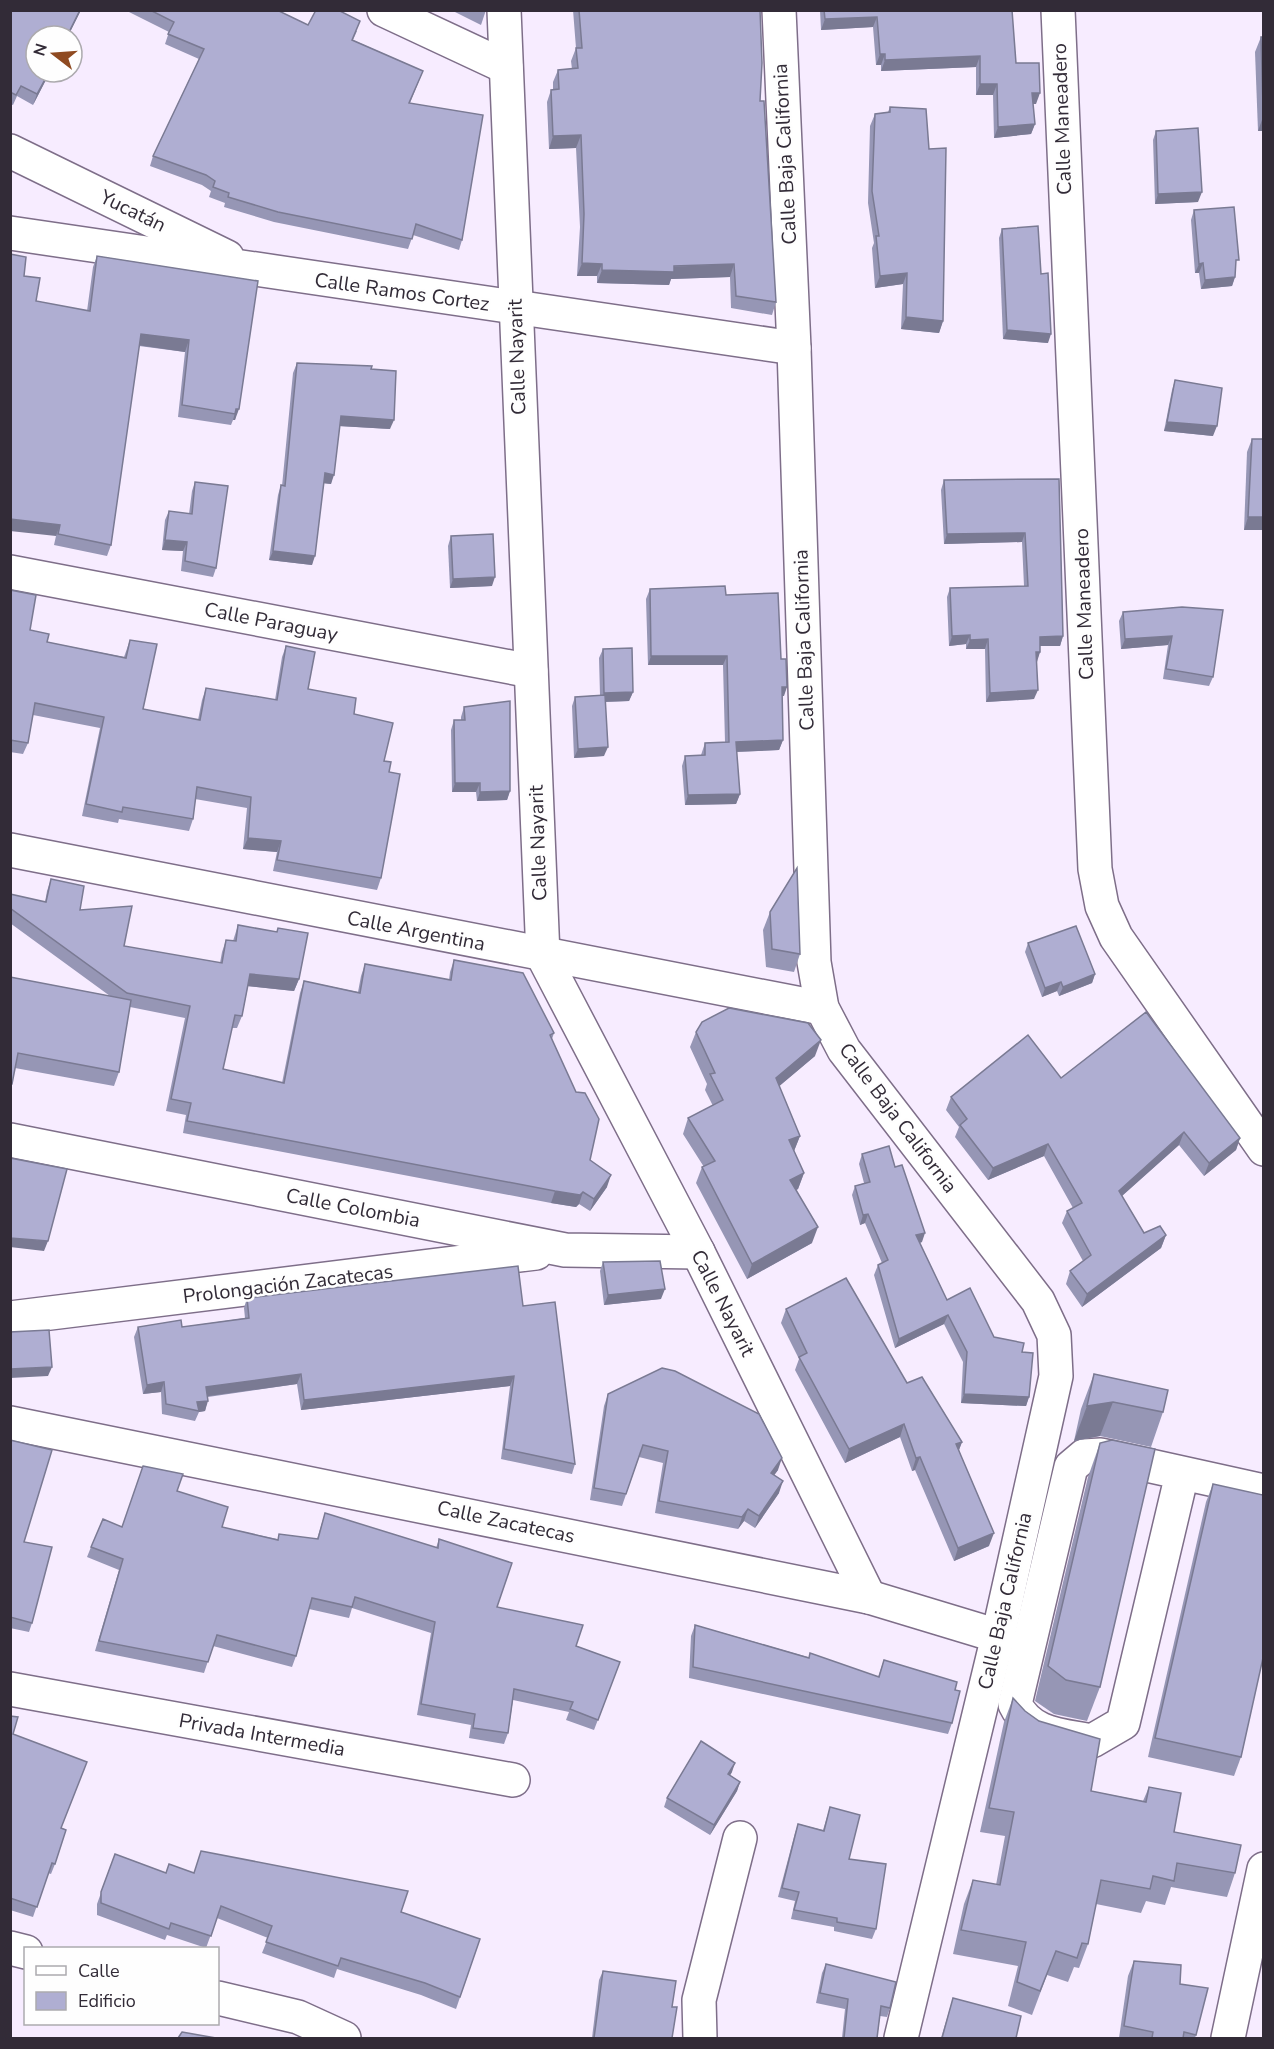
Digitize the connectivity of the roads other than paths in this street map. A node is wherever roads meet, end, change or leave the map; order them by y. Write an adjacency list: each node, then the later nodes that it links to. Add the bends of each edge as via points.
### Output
1 (384, 10): 5 (street)
2 (504, 10): 5 (street, Calle Nayarit)
3 (779, 10): 10 (street, Calle Baja California)
4 (1058, 10): 17 (street, Calle Maneadero, via 1095,857 1102,906 1116,937)
5 (506, 67): 9 (street, Calle Nayarit)
6 (10, 151): 8 (street, Yucatán)
7 (10, 233): 8 (street, Calle Ramos Cortez)
8 (255, 271): 9 (street, Calle Ramos Cortez)
9 (515, 307): 10 (street, Calle Ramos Cortez); 12 (street, Calle Nayarit)
10 (794, 348): 15 (street, Calle Baja California, via 814,962)
11 (10, 572): 12 (street, Calle Paraguay)
12 (531, 671): 14 (street, Calle Nayarit)
13 (10, 850): 14 (street, Calle Argentina)
14 (543, 956): 15 (street, Calle Argentina); 19 (street, Calle Nayarit)
15 (822, 1008): 25 (street, Calle Baja California, via 844,1050 1038,1300 1054,1335 1056,1376)
16 (10, 1140): 18 (street, Calle Colombia)
17 (1263, 1149)
18 (565, 1250): 19 (street, Calle Colombia); 20 (street, Prolongación Zacatecas)
19 (698, 1252): 24 (street, Calle Nayarit)
20 (10, 1318)
21 (10, 1423): 24 (street, Calle Zacatecas)
22 (1182, 1474): 22 (street, via 1101,1455 1084,1456 1071,1467 1015,1704 1022,1719 1040,1731 1092,1742 1123,1723); 23 (street)
23 (1263, 1491)
24 (869, 1597): 25 (street, Calle Zacatecas)
25 (998, 1636): 33 (street, Calle Baja California)
26 (10, 1689): 27 (street, Privada Intermedia)
27 (513, 1780)
28 (740, 1838): 32 (street, via 699,2000)
29 (1263, 1869): 34 (street)
30 (219, 1998): 31 (street, via 298,2017)
31 (344, 2038)
32 (700, 2038)
33 (901, 2038)
34 (1228, 2038)

